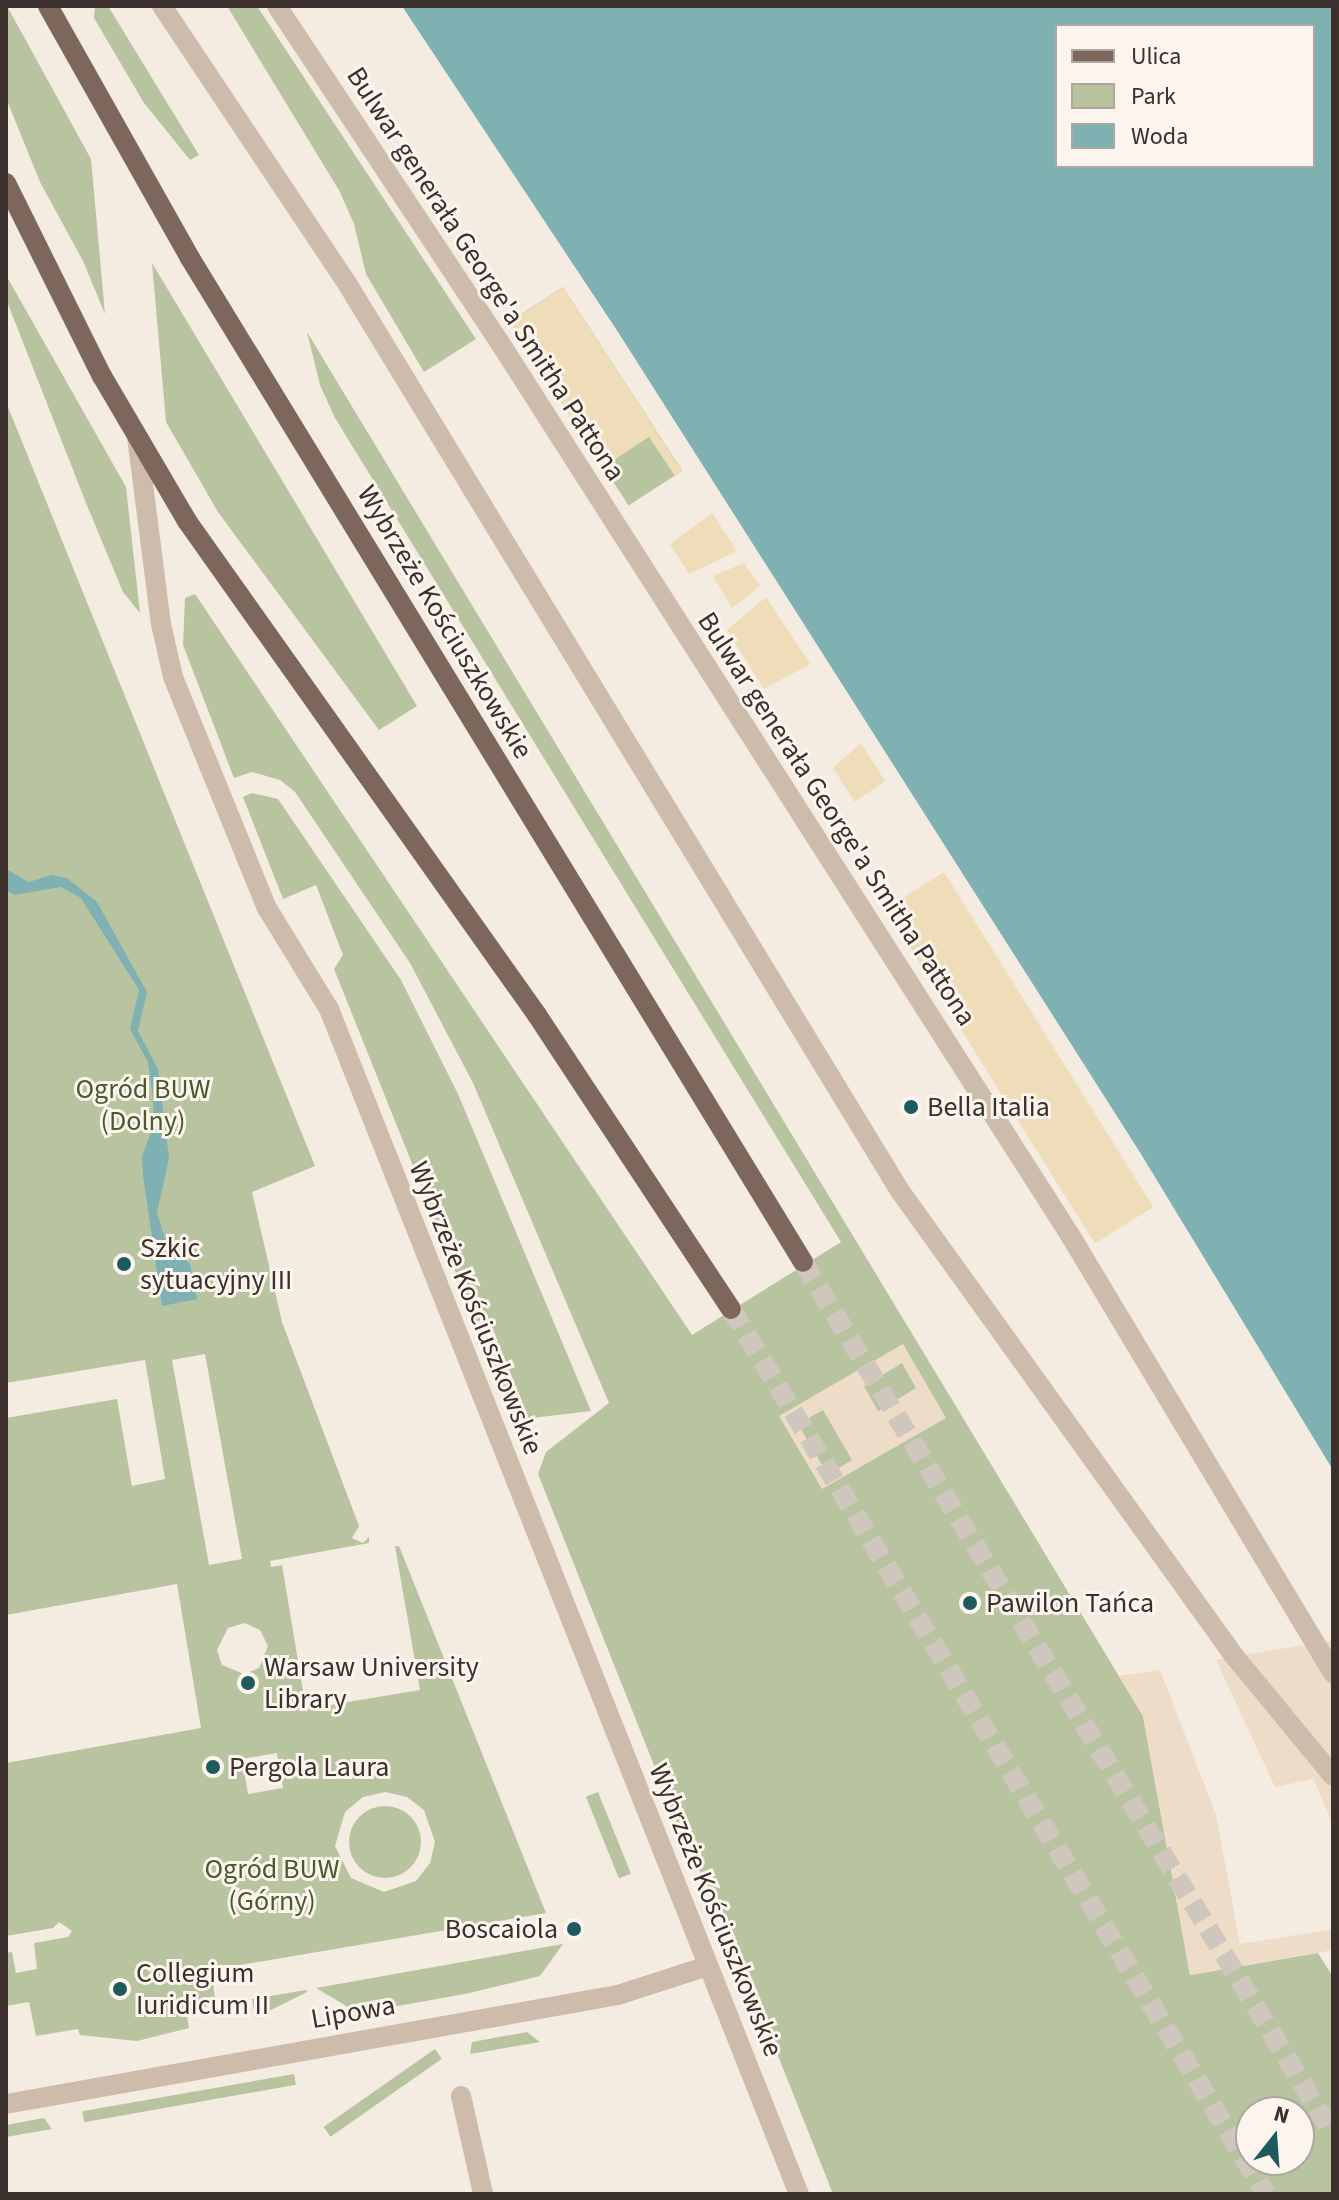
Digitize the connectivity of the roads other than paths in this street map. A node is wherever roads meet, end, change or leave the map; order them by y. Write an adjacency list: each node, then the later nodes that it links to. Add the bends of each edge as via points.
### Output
1 (48, 6): 6 (main road, Wybrzeże Kościuszkowskie, via 190,258)
2 (162, 6): 9 (street, via 345,280 900,1191 1235,1657)
3 (277, 6): 8 (street, Bulwar generała George'a Smitha Pattona, via 500,343 1061,1222)
4 (6, 183): 5 (main road, Wybrzeże Kościuszkowskie)
5 (137, 437): 7 (main road, Wybrzeże Kościuszkowskie, via 234,591 537,1015); 10 (street, Wybrzeże Kościuszkowskie, via 161,624 173,677 267,908 329,1009)
6 (803, 1262)
7 (731, 1309)
8 (1333, 1673)
9 (1333, 1776)
10 (708, 1966): 12 (street, Lipowa, via 618,1995); 14 (street, Wybrzeże Kościuszkowskie)
11 (461, 2096): 13 (street)
12 (6, 2104)
13 (483, 2194)
14 (799, 2194)

